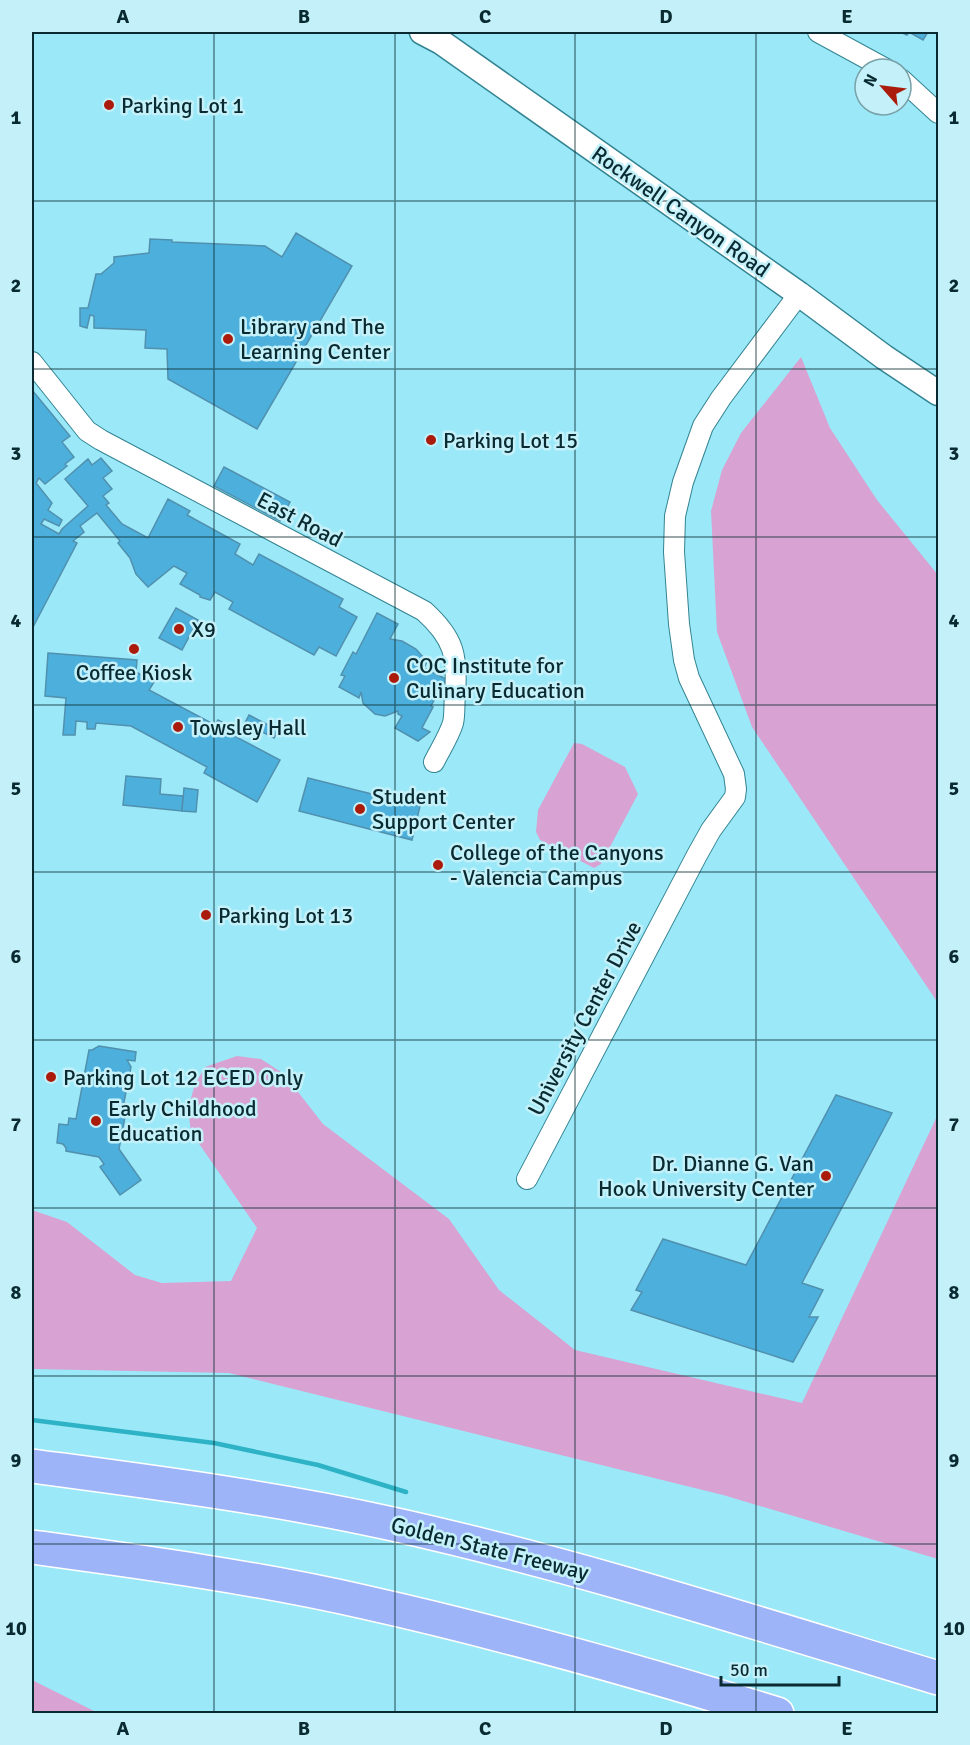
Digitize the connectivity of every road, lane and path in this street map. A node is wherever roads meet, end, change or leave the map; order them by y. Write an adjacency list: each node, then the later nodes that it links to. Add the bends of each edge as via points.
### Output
1 (423, 32): 6 (street, Rockwell Canyon Road)
2 (818, 32): 3 (street)
3 (864, 57)
4 (913, 90): 5 (street)
5 (939, 113)
6 (799, 294): 8 (street, Rockwell Canyon Road); 10 (street, University Center Drive, via 703,426 682,482 675,516 674,552 684,660 734,774 735,797 697,855)
7 (32, 362): 9 (street, East Road, via 87,431 424,611 437,623 453,649 457,668 453,724)
8 (939, 393)
9 (434, 762)
10 (527, 1179)
11 (32, 1466): 13 (highway, Golden State Freeway, via 228,1493 387,1522 588,1572)
12 (32, 1547): 14 (highway, via 277,1584 362,1601 494,1632)
13 (939, 1678)
14 (777, 1713)

